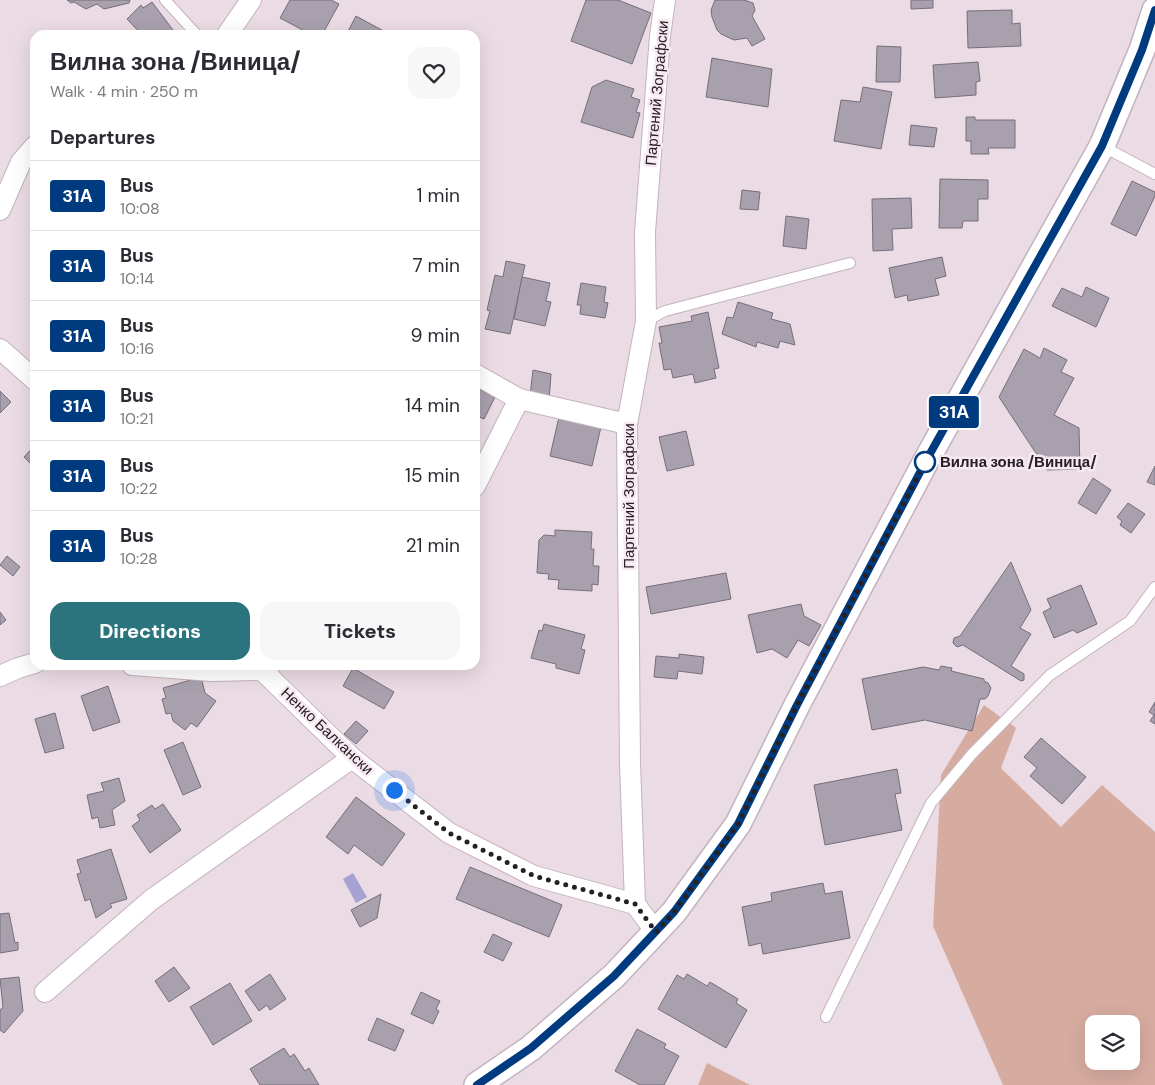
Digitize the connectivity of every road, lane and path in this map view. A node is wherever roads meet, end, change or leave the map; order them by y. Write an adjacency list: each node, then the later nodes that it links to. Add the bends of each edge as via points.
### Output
1 (165, 0): 5 (lane)
2 (251, 0): 6 (street)
3 (665, 0): 12 (street, Партений Зографски, via 645,232)
4 (1155, 10): 7 (street)
5 (192, 30)
6 (230, 30)
7 (1102, 146): 9 (lane); 27 (street, via 927,459 738,824)
8 (30, 151): 10 (street, via 20,162)
9 (1155, 174)
10 (0, 210)
11 (850, 263): 12 (lane, via 665,311)
12 (646, 321): 17 (street, Партений Зографски)
13 (0, 349): 14 (street)
14 (30, 376)
15 (480, 377): 16 (street)
16 (519, 399): 17 (street); 18 (street)
17 (627, 424): 26 (street, Партений Зографски, via 630,763)
18 (480, 476)
19 (1155, 587): 29 (lane, via 1130,621 1050,675 972,754 931,803)
20 (30, 664): 24 (street)
21 (199, 670): 22 (street)
22 (226, 670)
23 (269, 670): 25 (street, Ненко Балкански)
24 (0, 676)
25 (352, 758): 26 (street, Ненко Балкански, via 449,833 534,876); 28 (street, via 151,900)
26 (635, 904): 27 (street)
27 (656, 932): 30 (street, via 614,976 531,1048)
28 (45, 992)
29 (826, 1017)
30 (477, 1085)

